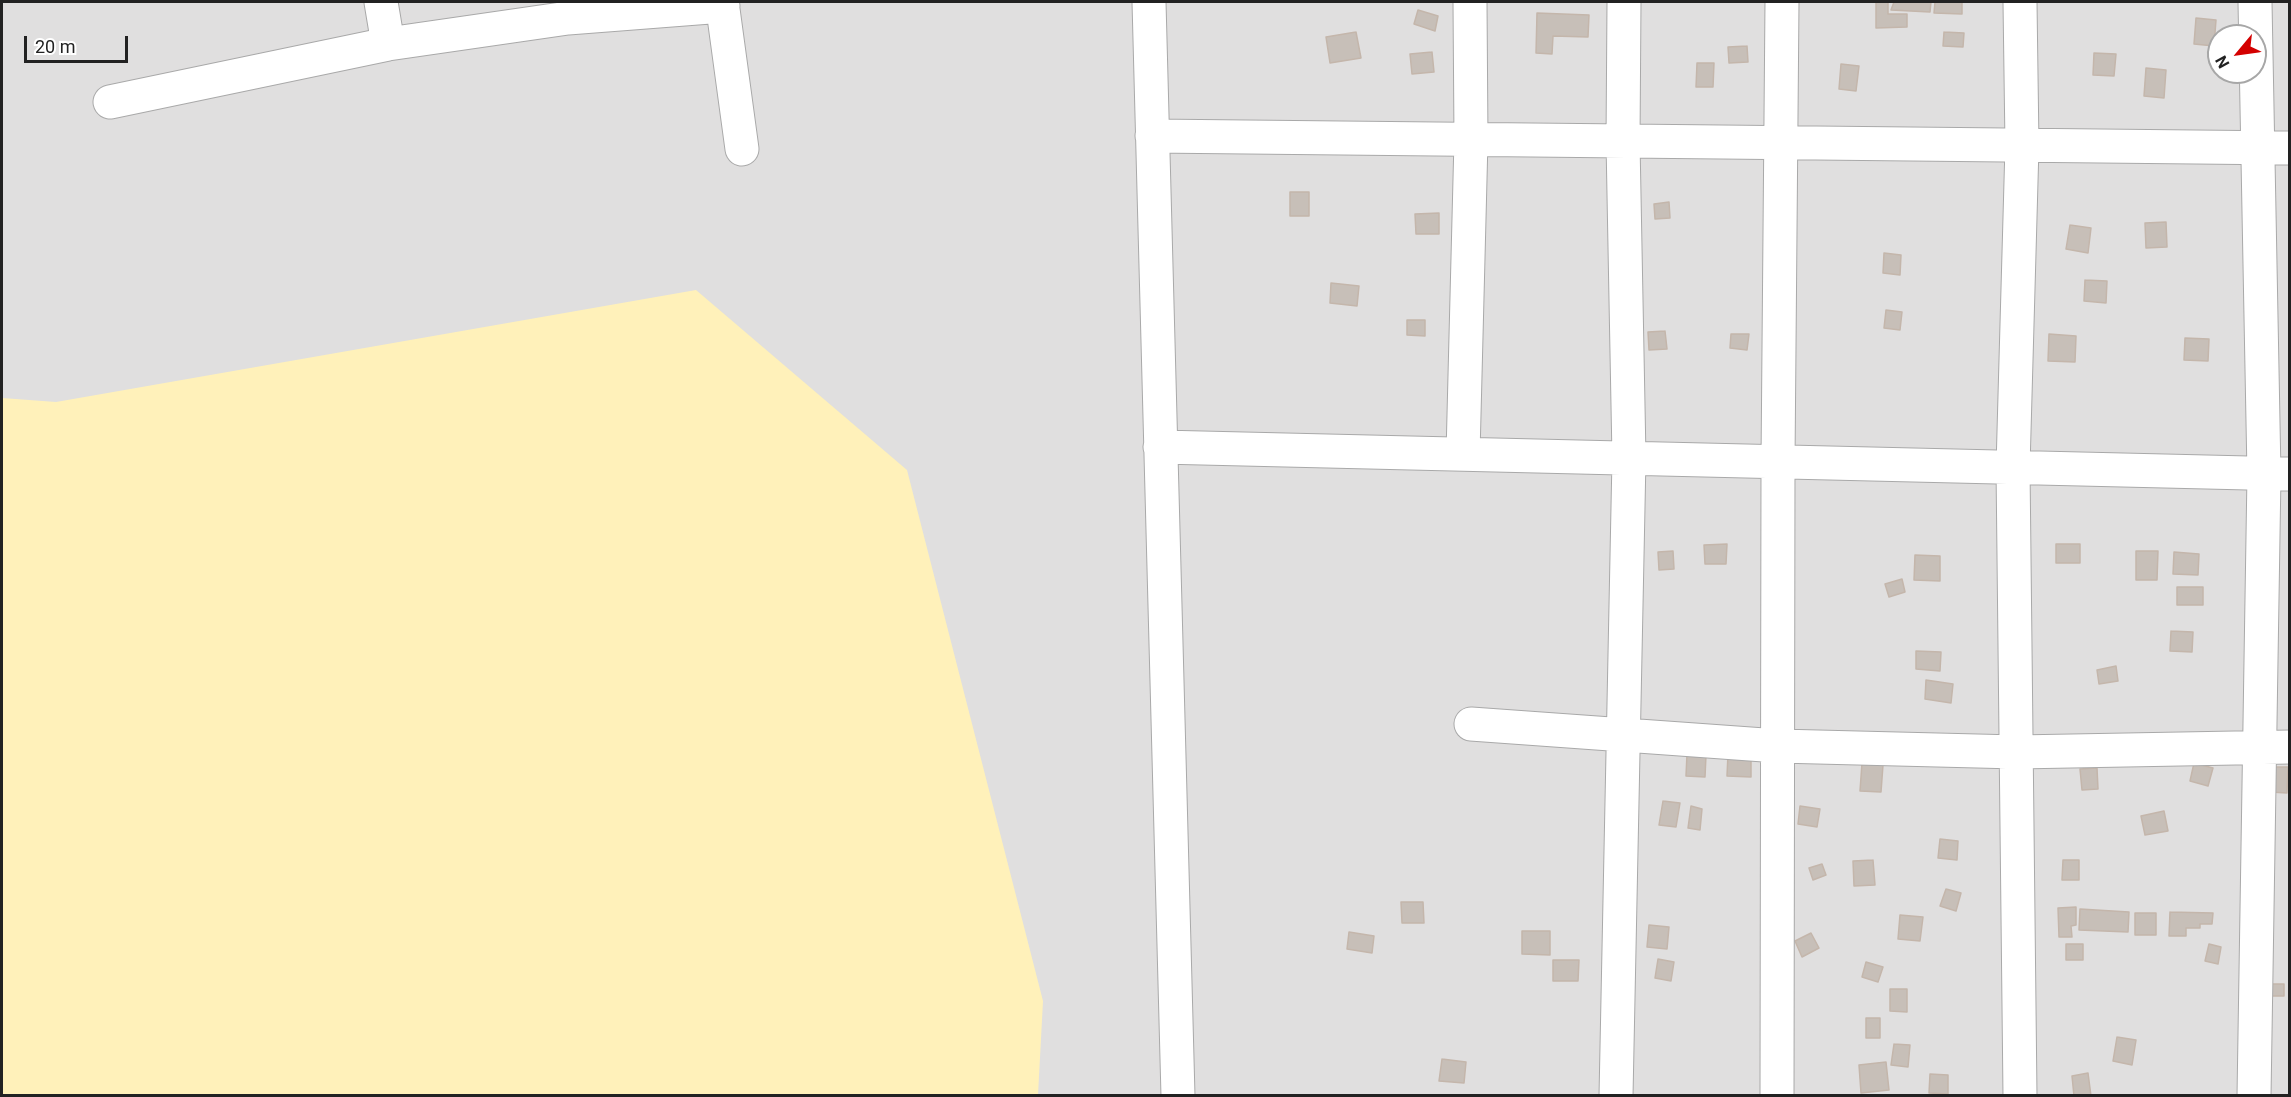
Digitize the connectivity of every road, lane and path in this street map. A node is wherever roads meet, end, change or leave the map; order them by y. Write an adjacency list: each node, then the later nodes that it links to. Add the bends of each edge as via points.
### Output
1 (381, 2): 10 (street)
2 (1149, 2): 12 (street)
3 (1470, 2): 13 (street)
4 (1624, 2): 14 (street)
5 (1782, 2): 15 (street)
6 (2020, 2): 16 (street)
7 (2255, 2): 17 (street)
8 (722, 4): 9 (street); 18 (street)
9 (566, 10): 10 (street)
10 (388, 44): 11 (street)
11 (110, 102)
12 (1152, 136): 13 (street); 19 (street)
13 (1472, 140): 14 (street); 20 (street)
14 (1623, 142): 15 (street); 21 (street)
15 (1781, 144): 16 (street); 22 (street)
16 (2022, 146): 17 (street); 23 (street)
17 (2274, 148): 24 (street)
18 (742, 149)
19 (1160, 447): 20 (street); 30 (street)
20 (1463, 454): 21 (street)
21 (1629, 458): 22 (street); 26 (street)
22 (1778, 462): 23 (street); 27 (street)
23 (2013, 467): 24 (street); 29 (street)
24 (2277, 474): 28 (street)
25 (1471, 724): 26 (street)
26 (1623, 735): 27 (street); 31 (street)
27 (1778, 746): 29 (street); 32 (street)
28 (2274, 747): 29 (street); 34 (street)
29 (2017, 752): 33 (street)
30 (1178, 1095)
31 (1616, 1095)
32 (1777, 1095)
33 (2020, 1095)
34 (2254, 1095)

